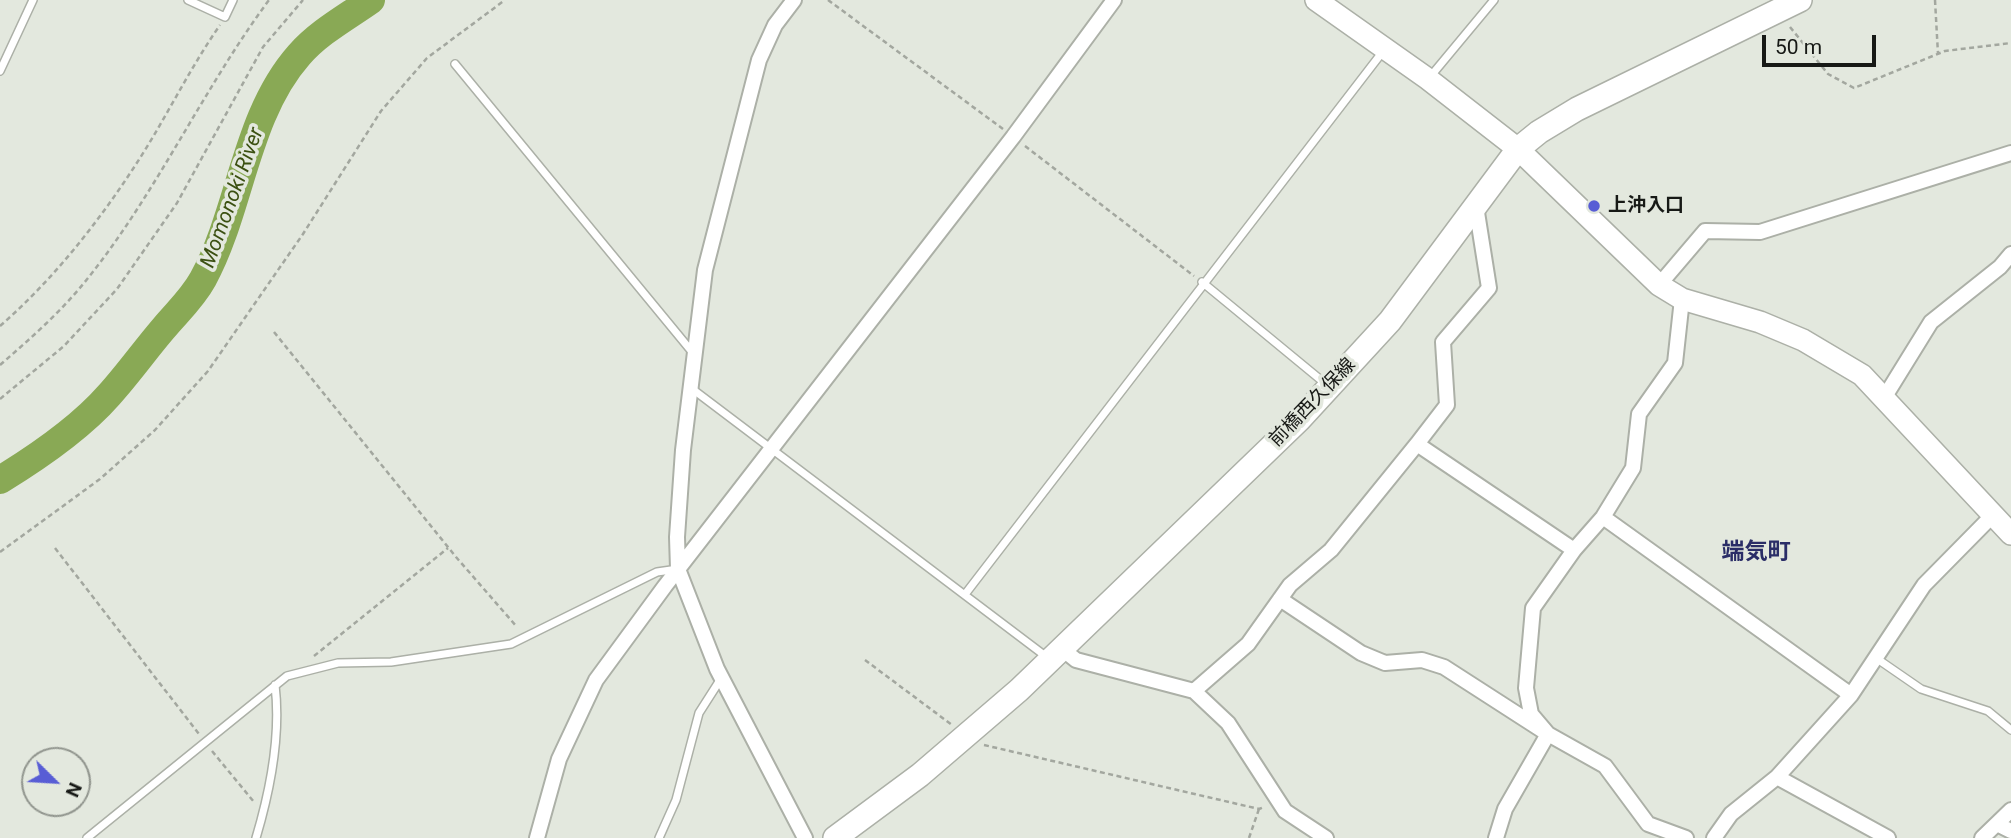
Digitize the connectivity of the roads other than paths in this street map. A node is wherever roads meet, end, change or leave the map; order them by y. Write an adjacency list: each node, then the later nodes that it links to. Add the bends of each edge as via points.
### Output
1 (33, 0): 11 (lane)
2 (188, 0): 3 (lane, via 225,17)
3 (233, 0)
4 (794, 0): 20 (street, via 767,39 733,154 705,270)
5 (1114, 0): 25 (street)
6 (1317, 0): 9 (street)
7 (1494, 0): 12 (lane)
8 (1800, 0): 13 (main road, 前橋西久保線, via 1577,109)
9 (1386, 48): 12 (street); 17 (lane)
10 (455, 64): 20 (lane)
11 (0, 71)
12 (1428, 79): 13 (street)
13 (1518, 149): 15 (main road, 前橋西久保線); 18 (street)
14 (2011, 153): 18 (street, via 1760,232 1705,231)
15 (1476, 206): 22 (main road, 前橋西久保線, via 1390,321); 24 (street, via 1489,288 1443,342 1447,405)
16 (2011, 254): 23 (street, via 1931,322)
17 (1202, 282): 22 (lane); 31 (lane)
18 (1659, 285): 19 (street)
19 (1682, 299): 23 (street, via 1760,322 1812,344 1863,375); 27 (street, via 1675,363 1639,414 1633,468)
20 (696, 356): 21 (street)
21 (691, 388): 25 (lane); 30 (street, via 683,450)
22 (1330, 388): 33 (main road, 前橋西久保線)
23 (1884, 398): 26 (street)
24 (1418, 444): 29 (street); 32 (street, via 1331,550)
25 (772, 446): 30 (street); 31 (lane)
26 (1993, 515): 28 (street); 34 (street, via 1924,585)
27 (1603, 517): 29 (street); 38 (street)
28 (2011, 534)
29 (1574, 550): 40 (street, via 1533,608 1526,688 1531,713)
30 (678, 569): 35 (street); 36 (lane, via 657,572 511,644 390,662 308,668); 47 (street, via 596,680 559,759)
31 (966, 593): 33 (lane)
32 (1280, 599): 37 (street, via 1248,644); 40 (street, via 1385,663 1422,660 1444,667)
33 (1055, 653): 37 (street); 50 (main road, 前橋西久保線, via 967,736)
34 (1876, 658): 38 (street); 39 (lane, via 1921,689 1988,711)
35 (722, 677): 48 (lane, via 699,713 676,800); 49 (street)
36 (275, 685): 45 (lane); 46 (lane, via 270,772)
37 (1194, 691): 51 (street, via 1228,723 1285,811)
38 (1851, 695): 41 (street)
39 (2011, 730)
40 (1548, 734): 52 (street, via 1505,809); 53 (street, via 1605,766 1647,824)
41 (1777, 777): 54 (street, via 1731,814); 55 (street)
42 (2011, 810): 43 (street)
43 (1997, 824): 44 (street); 56 (street)
44 (2011, 831)
45 (87, 838)
46 (256, 838)
47 (537, 838)
48 (659, 838)
49 (805, 838)
50 (835, 838)
51 (1326, 838)
52 (1496, 838)
53 (1686, 838)
54 (1714, 838)
55 (1888, 838)
56 (1982, 838)

